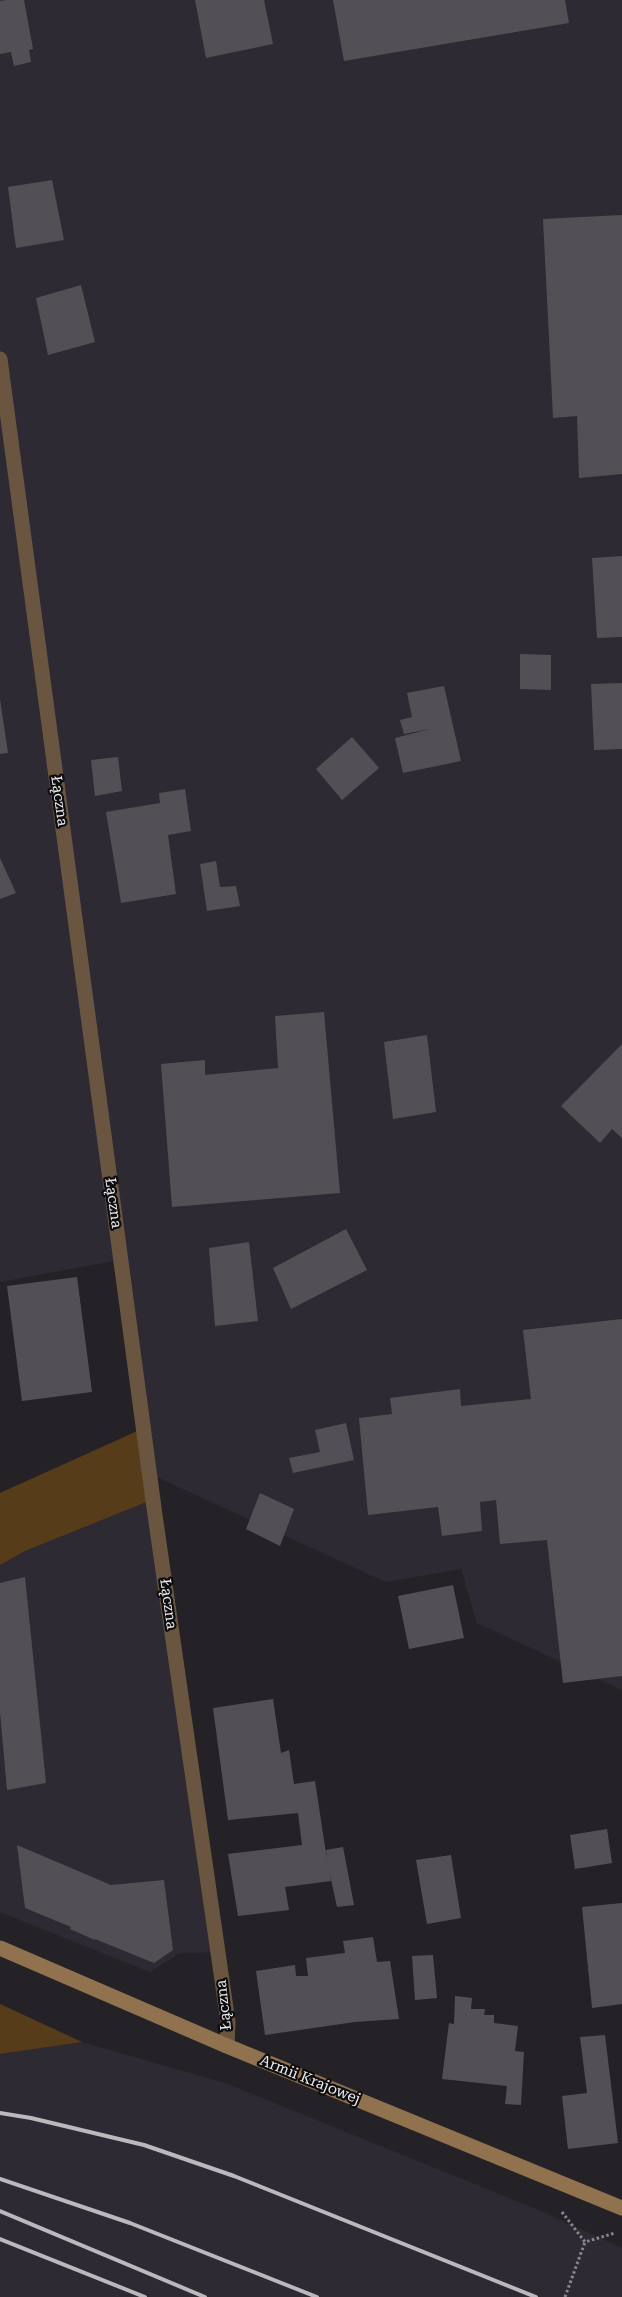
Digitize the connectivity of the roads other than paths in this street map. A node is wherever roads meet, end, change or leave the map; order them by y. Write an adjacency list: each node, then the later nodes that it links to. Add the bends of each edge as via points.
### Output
1 (0, 359): 3 (street, Łączna, via 155,1515 228,2022)
2 (0, 1948): 3 (street, Armii Krajowej)
3 (227, 2046): 4 (street, Armii Krajowej)
4 (622, 2208)

